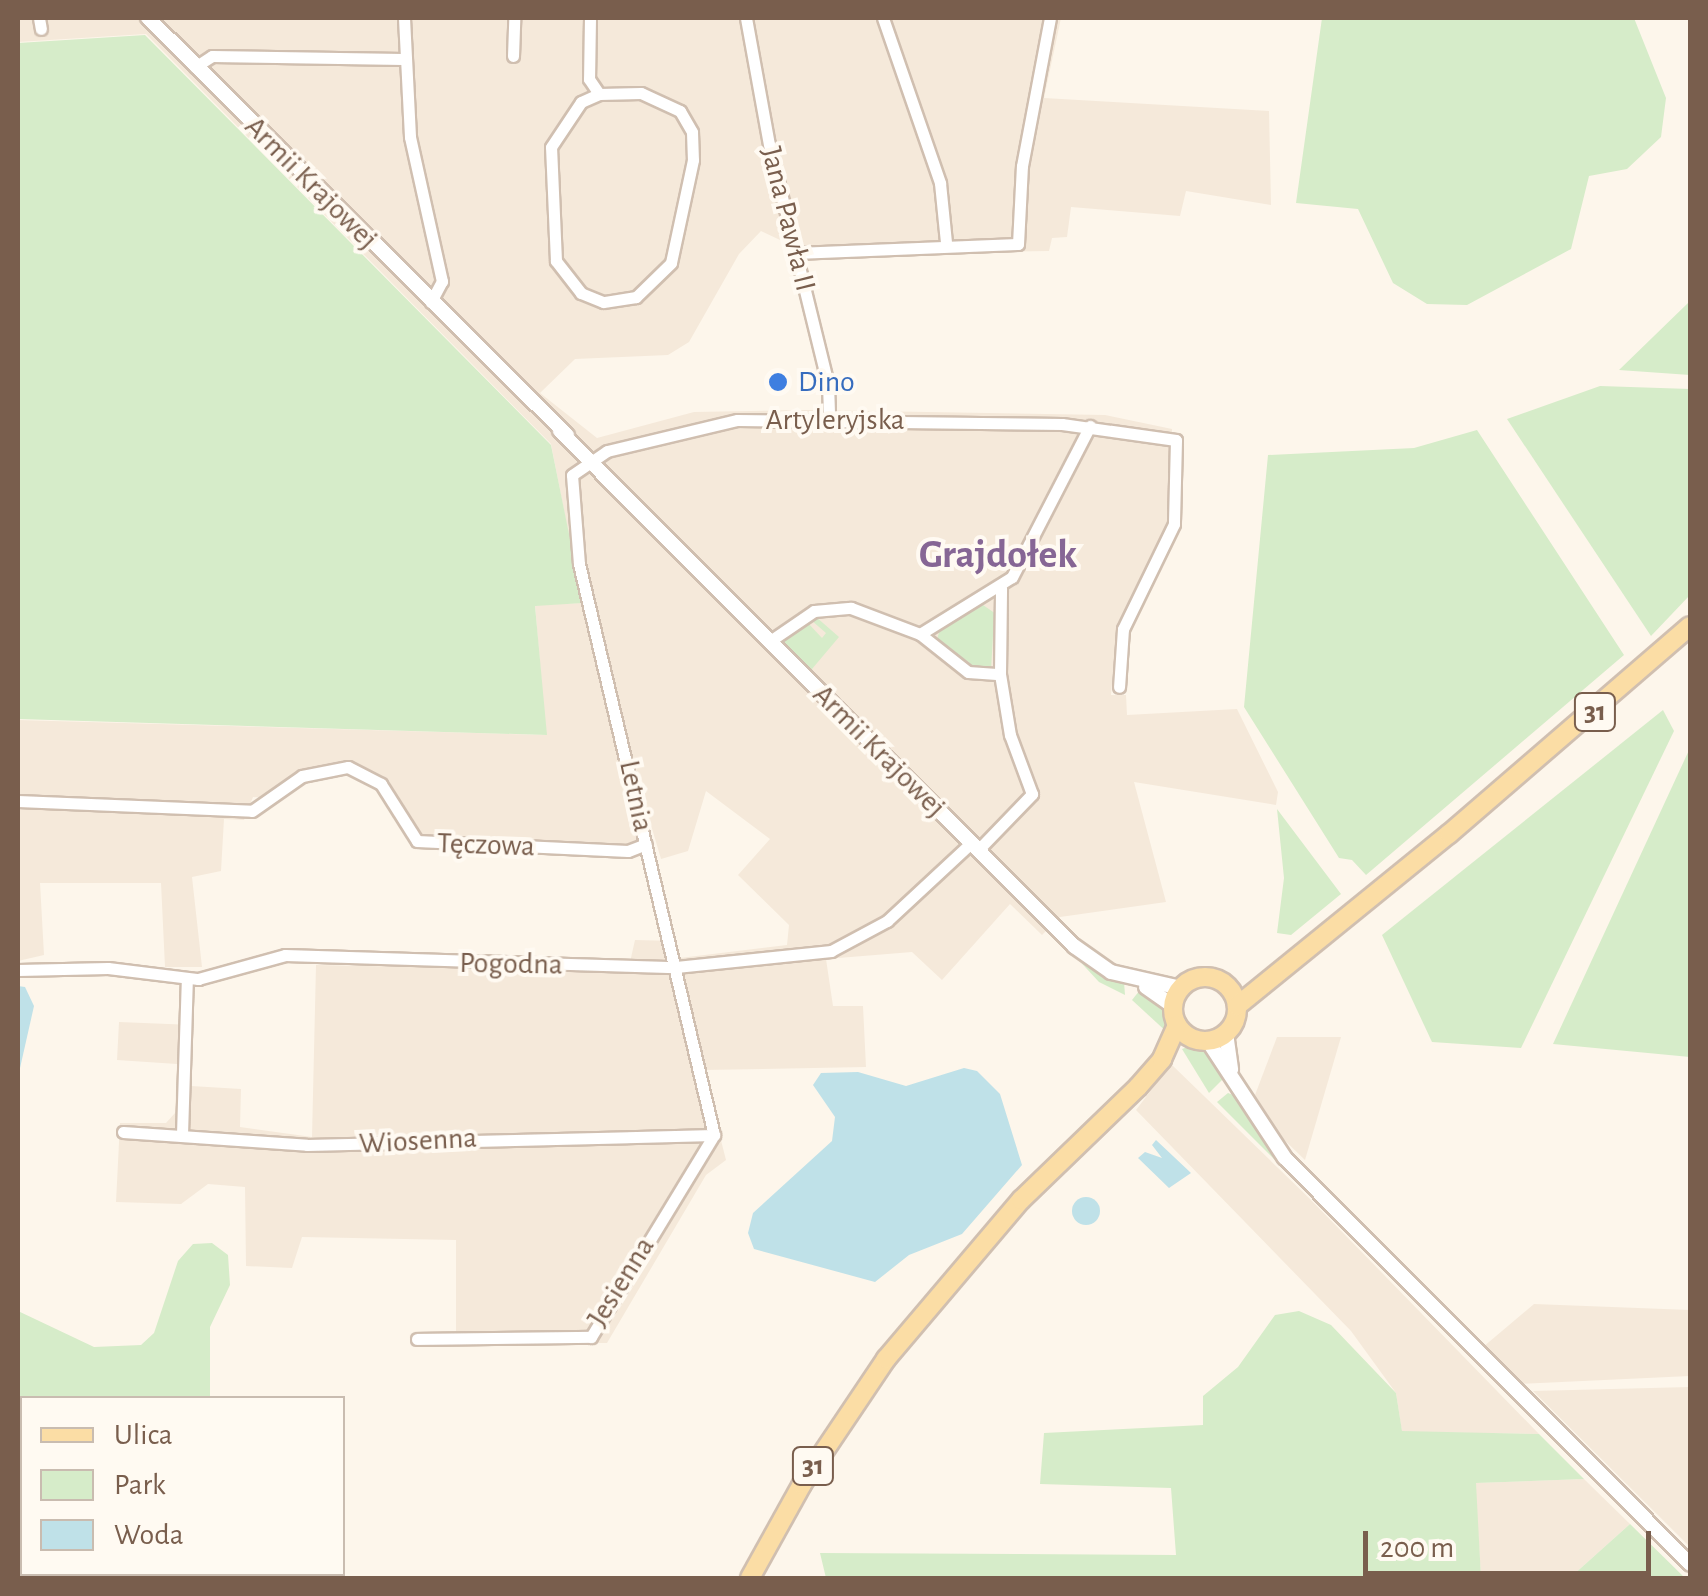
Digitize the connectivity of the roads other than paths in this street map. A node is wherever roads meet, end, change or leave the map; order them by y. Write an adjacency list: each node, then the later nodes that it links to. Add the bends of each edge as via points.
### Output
1 (148, 18): 10 (street, Armii Krajowej)
2 (404, 18): 9 (street)
3 (514, 18): 8 (street)
4 (590, 18): 11 (street, via 589,79)
5 (746, 18): 13 (street, Jana Pawła II)
6 (883, 18): 12 (street, via 940,182)
7 (1050, 18): 12 (street, via 1022,166 1018,244)
8 (513, 56)
9 (403, 60): 10 (street, via 212,56); 14 (street, via 410,137 442,281)
10 (195, 67): 14 (street, Armii Krajowej)
11 (600, 94): 11 (street, via 573,110 555,136 553,246 562,273 581,293 615,302 650,288 671,264 694,146 686,119 670,101 641,93)
12 (946, 242): 13 (street)
13 (795, 253): 15 (street, Jana Pawła II, via 828,384)
14 (431, 302): 17 (street, Armii Krajowej)
15 (829, 420): 16 (street, Artyleryjska); 17 (street, Artyleryjska, via 693,427)
16 (1090, 426): 18 (street); 23 (street, Artyleryjska, via 1176,440 1174,524 1123,628)
17 (589, 460): 21 (street, Armii Krajowej); 25 (street, Letnia, via 569,481 579,564)
18 (1002, 588): 20 (street); 22 (street)
19 (1690, 626): 29 (main road, 31)
20 (920, 634): 21 (street, via 836,606 814,611); 22 (street, via 968,672)
21 (770, 641): 26 (street, Armii Krajowej)
22 (1000, 674): 26 (street, via 1015,751 1032,794)
23 (1119, 687)
24 (18, 801): 25 (street, Tęczowa, via 252,811 302,776 348,766 381,784 417,841 628,850)
25 (646, 844): 27 (street, Letnia)
26 (974, 847): 27 (street, Pogodna, via 887,921 831,951); 31 (street, Armii Krajowej, via 1084,955)
27 (676, 967): 30 (street, Pogodna, via 285,955); 42 (street, Letnia)
28 (18, 970): 30 (street, Pogodna, via 108,968)
29 (1271, 978): 32 (main road, 31); 34 (main road, 31)
30 (186, 979): 41 (street)
31 (1142, 983): 33 (street, Armii Krajowej); 35 (street, Armii Krajowej)
32 (1228, 987): 33 (main road, 31, via 1205,977); 34 (main road)
33 (1181, 988): 35 (main road, 31)
34 (1237, 1006): 36 (main road, 31)
35 (1175, 1016): 37 (main road); 38 (main road, 31)
36 (1226, 1033): 37 (main road, 31); 39 (street)
37 (1200, 1040): 38 (main road, 31); 39 (street)
38 (1162, 1059): 45 (main road, 31, via 1021,1200 919,1317 838,1428)
39 (1232, 1071): 44 (street, via 1265,1136)
40 (123, 1132): 41 (street, Wiosenna)
41 (182, 1134): 42 (street, Wiosenna, via 308,1145)
42 (714, 1135): 43 (street, Jesienna, via 591,1336)
43 (418, 1339)
44 (1690, 1564)
45 (750, 1578)

